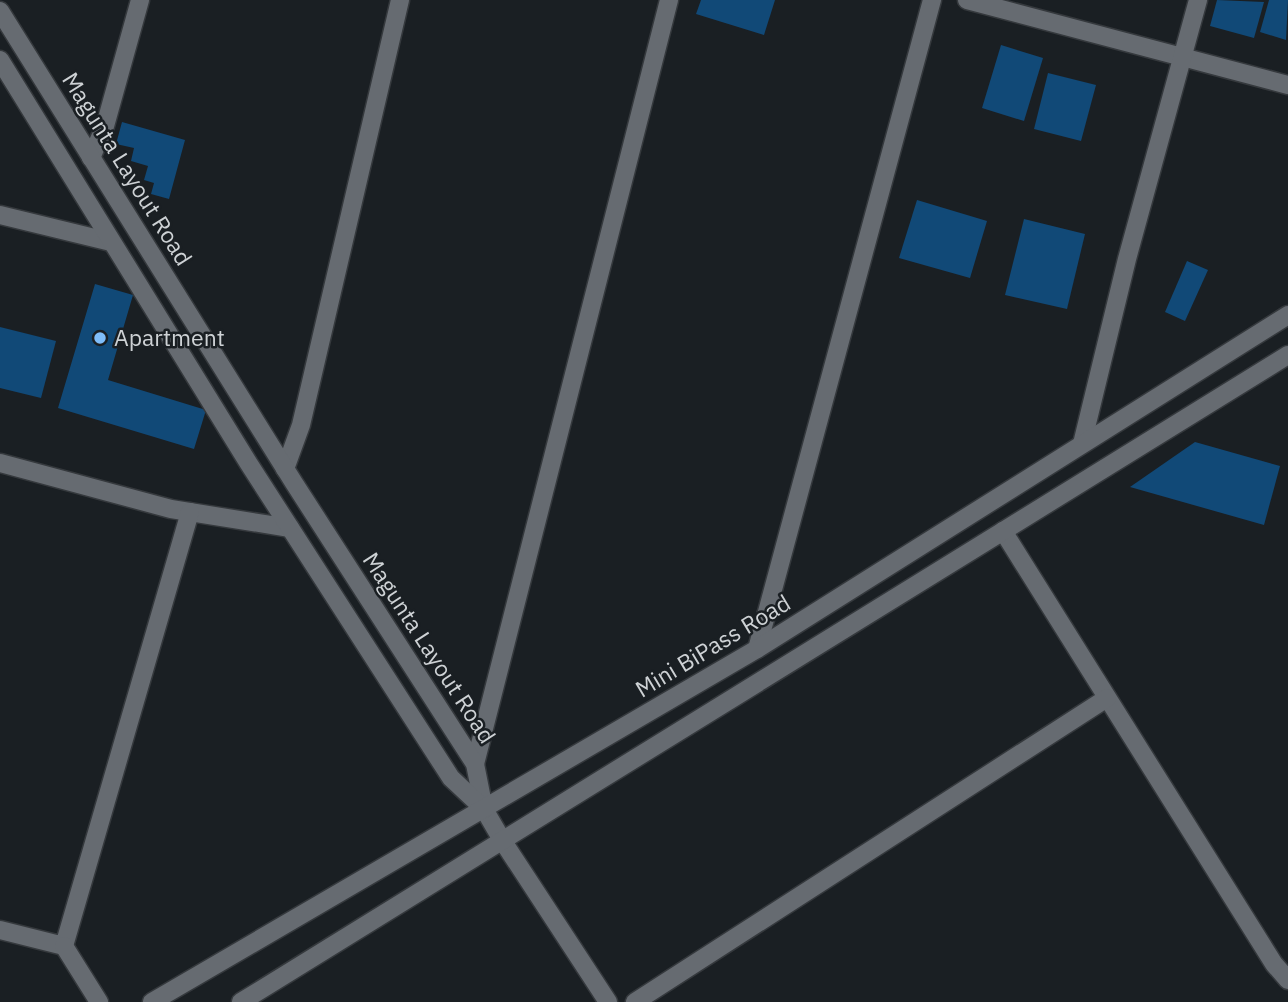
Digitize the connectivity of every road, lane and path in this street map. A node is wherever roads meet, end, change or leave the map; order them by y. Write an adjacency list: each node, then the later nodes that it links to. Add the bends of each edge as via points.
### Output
1 (141, 0): 11 (street, via 105,126)
2 (400, 0): 18 (street, via 301,425)
3 (669, 0): 24 (street)
4 (932, 0): 22 (street)
5 (967, 0): 8 (street)
6 (1198, 0): 8 (street)
7 (0, 12): 11 (street, Magunta Layout Road)
8 (1182, 57): 10 (street); 16 (street)
9 (0, 60): 13 (street)
10 (1288, 85)
11 (91, 158): 18 (street, Magunta Layout Road)
12 (0, 215): 13 (street)
13 (111, 242): 20 (street)
14 (1288, 315): 16 (street, Mini BiPass Road)
15 (1288, 355): 21 (street)
16 (1082, 444): 22 (street, Mini BiPass Road)
17 (0, 463): 19 (street)
18 (285, 469): 24 (street, Magunta Layout Road)
19 (190, 512): 20 (street); 28 (street)
20 (290, 528): 25 (street, via 451,778)
21 (1003, 531): 23 (street); 26 (street)
22 (757, 649): 25 (street, Mini BiPass Road)
23 (1107, 698): 29 (street); 34 (street)
24 (475, 764): 25 (street, Magunta Layout Road)
25 (484, 809): 26 (street); 31 (street, Mini BiPass Road)
26 (502, 840): 32 (street); 33 (street)
27 (0, 930): 28 (street)
28 (64, 946): 30 (street)
29 (1288, 980)
30 (99, 1002)
31 (152, 1002)
32 (241, 1002)
33 (608, 1002)
34 (635, 1002)

